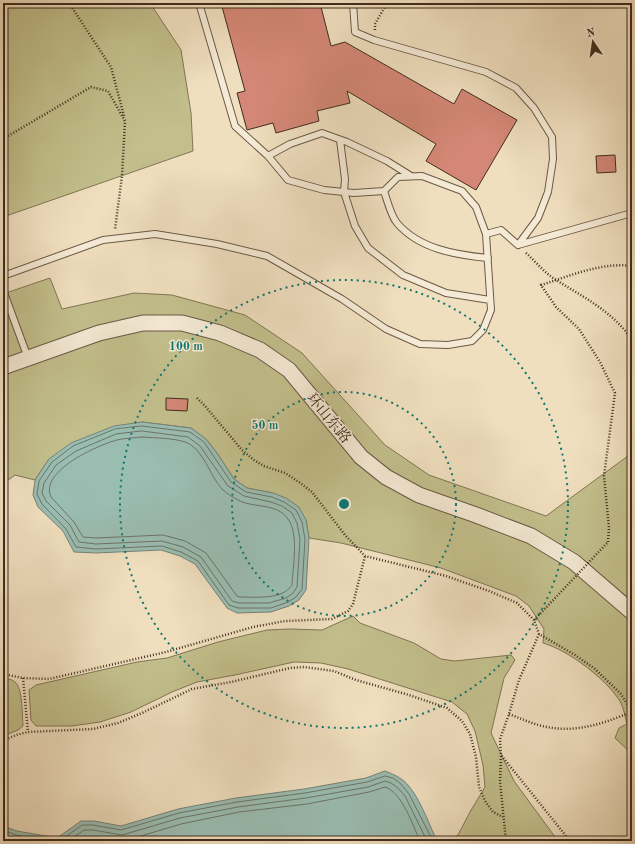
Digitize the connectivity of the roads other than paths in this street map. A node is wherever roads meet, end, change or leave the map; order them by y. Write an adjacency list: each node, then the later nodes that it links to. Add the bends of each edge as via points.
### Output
1 (199, 3): 4 (lane, via 235,126)
2 (353, 3): 10 (lane, via 355,32 374,40 486,72 516,88 534,108 552,137 553,159 548,192 538,218)
3 (340, 140): 4 (lane, via 322,133 290,144); 5 (lane, via 386,161); 7 (lane)
4 (268, 156): 7 (lane, via 288,180 324,190)
5 (412, 177): 6 (lane, via 398,177); 9 (lane, via 422,176 462,191 476,207)
6 (384, 191): 7 (lane); 11 (lane, via 396,222 412,237 438,249 463,256)
7 (344, 192): 14 (lane, via 355,226 368,248 403,275 446,293)
8 (632, 213): 10 (lane)
9 (486, 234): 10 (lane, via 501,230); 11 (lane)
10 (518, 245)
11 (488, 258): 14 (lane)
12 (3, 276): 14 (lane, via 104,240 155,234 217,244 267,256 342,299 386,329 420,344 448,346 472,341 483,330 491,310)
13 (3, 290): 15 (lane)
14 (490, 300)
15 (28, 358): 16 (street, 环山东路); 17 (street, 环山东路, via 99,333 143,323 182,323 220,333 260,350 288,370 361,457 386,477 419,495 531,536 574,562)
16 (3, 368)
17 (632, 612)

